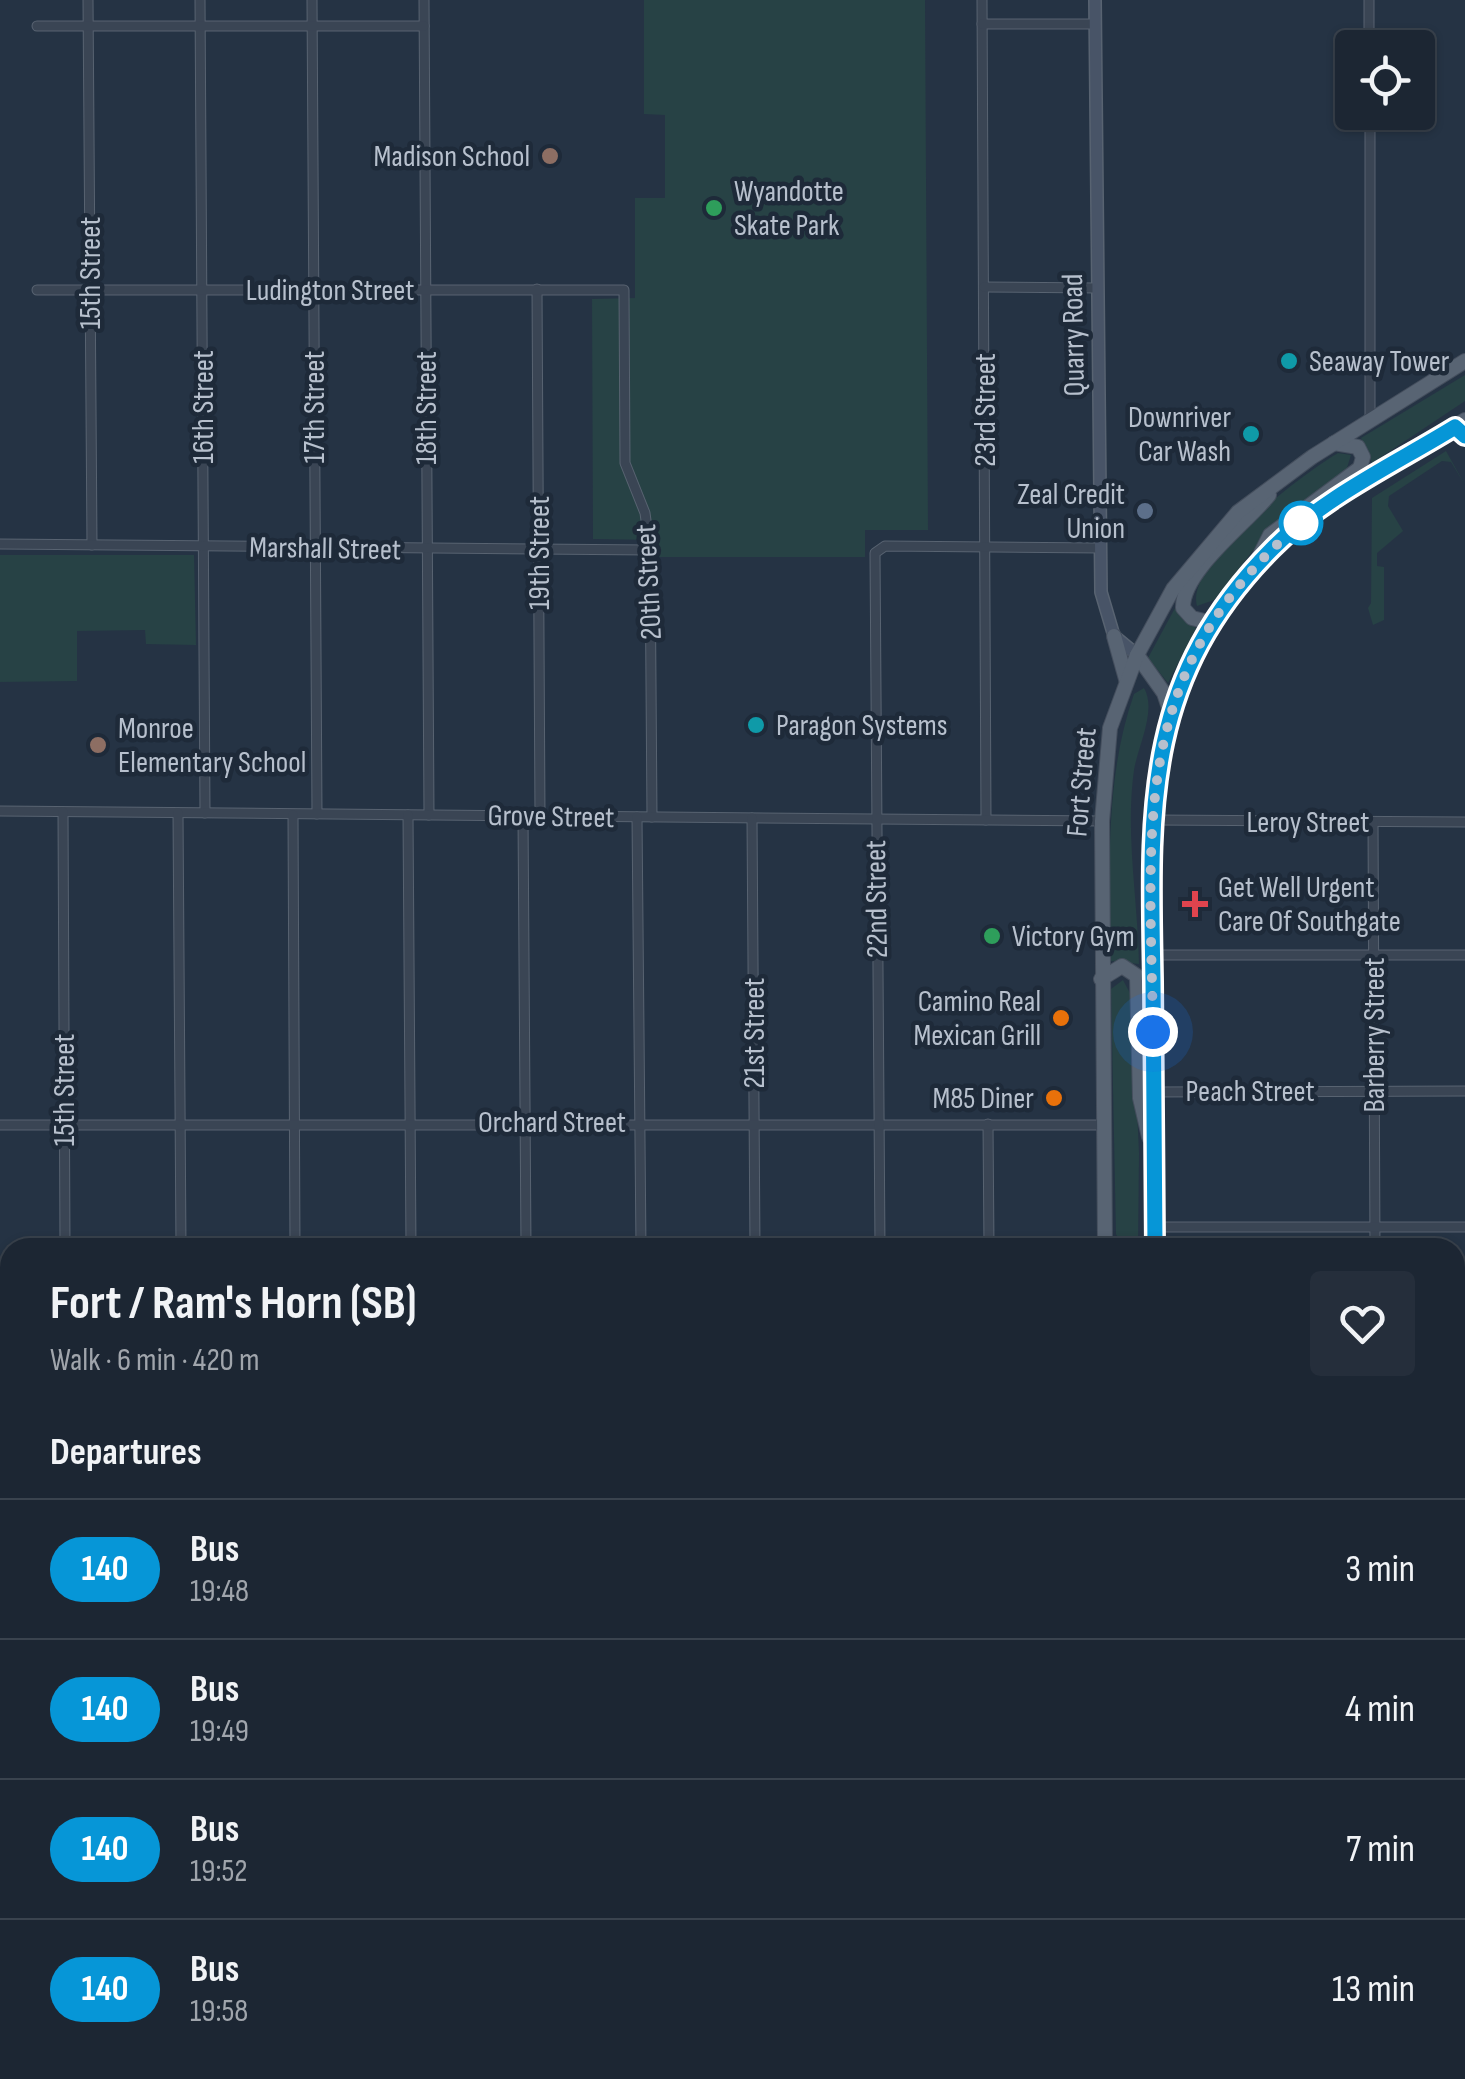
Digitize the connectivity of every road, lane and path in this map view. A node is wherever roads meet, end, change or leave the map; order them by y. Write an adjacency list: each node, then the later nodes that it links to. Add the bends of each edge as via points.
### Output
1 (88, 0): 11 (street, 15th Street)
2 (200, 0): 12 (street, 16th Street)
3 (312, 0): 13 (street, 17th Street)
4 (424, 0): 14 (street, 18th Street)
5 (982, 0): 8 (street, 23rd Street)
6 (1094, 0): 9 (street, Quarry Road)
7 (1369, 0): 15 (street)
8 (982, 24): 9 (street); 17 (street, 23rd Street)
9 (1094, 24): 18 (street, Quarry Road)
10 (37, 26): 11 (street)
11 (88, 26): 12 (street); 21 (street, 15th Street)
12 (200, 26): 13 (street); 22 (street, 16th Street)
13 (312, 26): 14 (street); 23 (street, 17th Street)
14 (424, 26): 19 (street, 18th Street)
15 (1369, 30)
16 (1370, 130): 28 (street)
17 (984, 288): 18 (street); 34 (street, 23rd Street)
18 (1096, 288): 37 (street, Quarry Road)
19 (425, 289): 23 (street, Ludington Street); 24 (street, Ludington Street); 36 (street, 18th Street)
20 (37, 290): 21 (street, Ludington Street)
21 (90, 290): 22 (street, Ludington Street); 32 (street, 15th Street)
22 (202, 290): 23 (street, Ludington Street); 33 (street, 16th Street)
23 (314, 290): 35 (street, 17th Street)
24 (537, 290): 25 (street, Ludington Street); 38 (street, 19th Street)
25 (624, 290): 39 (street, 20th Street, via 624,453 646,513)
26 (1465, 362): 28 (main road, Fort Street)
27 (1463, 418): 40 (main road, via 1292,530)
28 (1370, 420): 29 (main road, Fort Street)
29 (1334, 443): 30 (main road, Fort Street); 40 (main road, via 1358,447 1360,468 1270,535)
30 (1284, 477): 41 (main road, via 1186,591 1186,613 1200,621); 43 (main road, Fort Street, via 1238,512 1200,554)
31 (0, 544): 32 (street, Marshall Street)
32 (92, 545): 33 (street, Marshall Street)
33 (204, 546): 35 (street, Marshall Street); 49 (street, 16th Street)
34 (986, 547): 37 (street); 59 (street, 22nd Street, via 877,550); 60 (street, 23rd Street)
35 (314, 548): 36 (street, Marshall Street); 51 (street, 17th Street)
36 (426, 548): 38 (street, Marshall Street); 53 (street, 18th Street)
37 (1100, 548): 42 (street, Quarry Road, via 1104,613)
38 (539, 549): 39 (street, Marshall Street); 55 (street, 19th Street)
39 (650, 550): 57 (street, 20th Street)
40 (1254, 568): 41 (main road)
41 (1216, 619): 45 (main road)
42 (1114, 636): 43 (street); 44 (main road)
43 (1137, 655): 44 (main road, Fort Street); 45 (main road)
44 (1126, 685): 62 (main road, Fort Street, via 1110,728)
45 (1170, 711): 61 (main road)
46 (0, 811): 47 (street, Grove Street)
47 (63, 812): 48 (street, Grove Street); 82 (street, 15th Street)
48 (178, 813): 49 (street, Grove Street); 77 (street)
49 (205, 813): 50 (street, Grove Street)
50 (293, 814): 51 (street, Grove Street); 79 (street)
51 (317, 814): 52 (street, Grove Street)
52 (408, 815): 53 (street, Grove Street); 73 (street)
53 (429, 815): 54 (street, Grove Street)
54 (523, 816): 55 (street, Grove Street); 74 (street)
55 (540, 816): 56 (street, Grove Street)
56 (637, 817): 57 (street, Grove Street); 75 (street)
57 (652, 817): 58 (street, Grove Street)
58 (752, 818): 59 (street, Grove Street); 76 (street, 21st Street)
59 (875, 820): 60 (street, Grove Street); 78 (street, 22nd Street)
60 (986, 820): 62 (street, Grove Street)
61 (1152, 820): 63 (street, Leroy Street); 65 (main road)
62 (1102, 821): 68 (main road, Fort Street)
63 (1373, 822): 64 (street, Leroy Street); 66 (street, Barberry Street)
64 (1465, 822)
65 (1152, 955): 66 (street); 72 (main road)
66 (1374, 955): 67 (street); 70 (street, Barberry Street)
67 (1465, 955)
68 (1101, 979): 69 (main road, Fort Street); 84 (main road, via 1122,966 1137,976 1140,1098)
69 (1102, 1084): 83 (main road, Fort Street); 97 (main road, via 1110,1118)
70 (1375, 1091): 71 (street, Peach Street); 72 (street, Peach Street); 86 (street, Barberry Street)
71 (1465, 1091)
72 (1154, 1092): 84 (main road)
73 (410, 1122): 74 (street, Orchard Street); 79 (street, Orchard Street); 91 (street)
74 (525, 1122): 75 (street, Orchard Street); 92 (street)
75 (640, 1122): 76 (street, Orchard Street); 93 (street)
76 (754, 1122): 78 (street, Orchard Street); 94 (street, 21st Street)
77 (180, 1123): 79 (street, Orchard Street); 82 (street, Orchard Street); 89 (street)
78 (879, 1123): 80 (street, Orchard Street); 95 (street, 22nd Street)
79 (294, 1124): 90 (street)
80 (988, 1124): 83 (street, Orchard Street); 96 (street)
81 (0, 1125): 82 (street, Orchard Street)
82 (64, 1125): 88 (street, 15th Street)
83 (1104, 1125): 98 (main road, Fort Street)
84 (1154, 1157): 85 (main road)
85 (1155, 1227): 86 (street); 99 (main road)
86 (1374, 1227): 87 (street); 100 (street, Barberry Street)
87 (1465, 1227)
88 (65, 1238)
89 (181, 1238)
90 (295, 1238)
91 (411, 1238)
92 (526, 1238)
93 (641, 1238)
94 (756, 1238)
95 (880, 1238)
96 (989, 1238)
97 (1109, 1238)
98 (1109, 1238)
99 (1154, 1238)
100 (1374, 1238)

